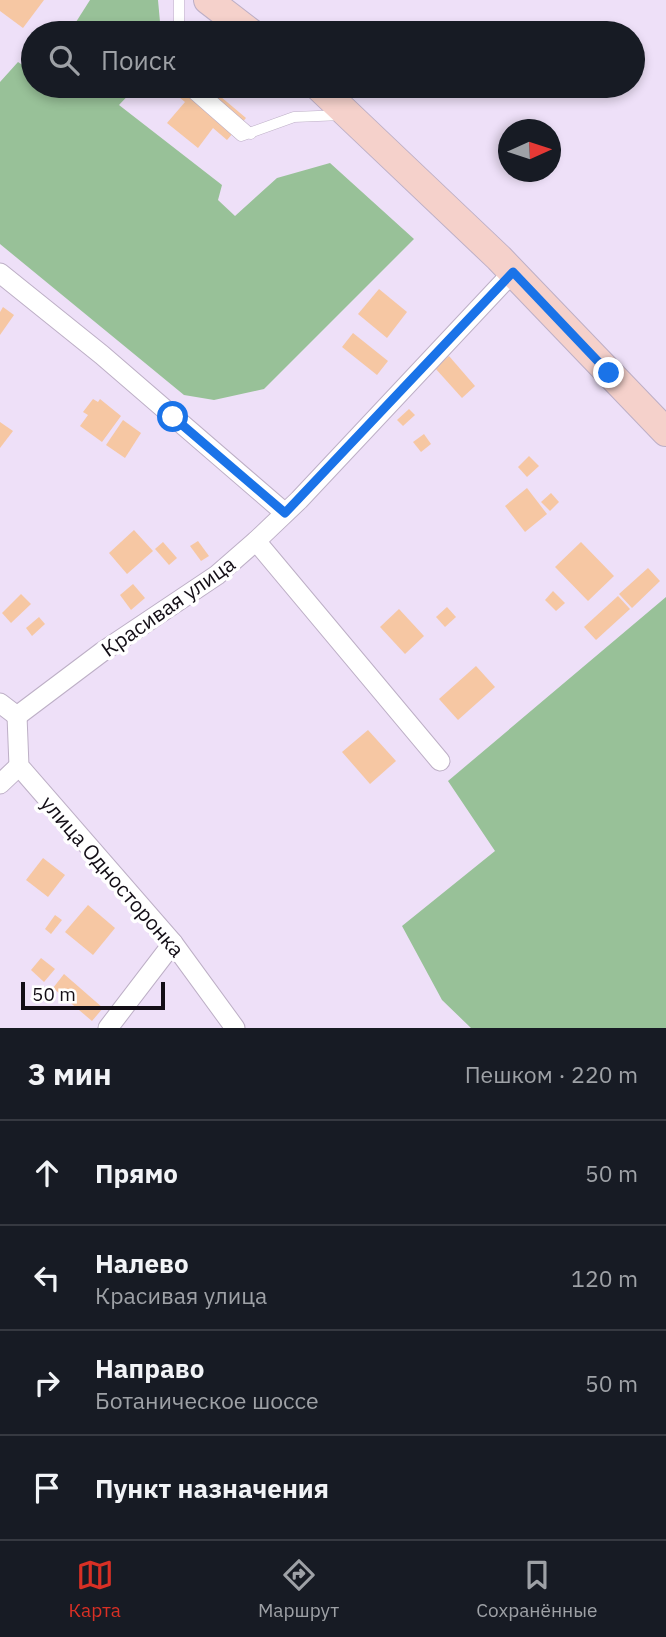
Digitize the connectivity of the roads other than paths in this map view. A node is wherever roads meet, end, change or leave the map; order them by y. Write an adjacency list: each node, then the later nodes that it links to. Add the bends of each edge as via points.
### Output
1 (179, 0): 3 (lane)
2 (209, 0): 4 (street)
3 (179, 21)
4 (236, 21)
5 (197, 98): 9 (lane, via 234,132)
6 (210, 98): 9 (lane)
7 (331, 98): 8 (street)
8 (349, 115): 9 (lane, via 294,117); 10 (street)
9 (251, 134)
10 (513, 272): 12 (street); 13 (street, Красивая улица)
11 (0, 273): 13 (street)
12 (666, 432)
13 (285, 513): 14 (street, Красивая улица)
14 (256, 541): 16 (street, Красивая улица, via 217,575); 17 (street)
15 (0, 703): 16 (street)
16 (17, 716): 18 (street)
17 (440, 761)
18 (19, 766): 19 (street); 20 (street, улица Односторонка)
19 (0, 784)
20 (173, 943): 21 (street); 22 (street, улица Односторонка)
21 (108, 1028)
22 (235, 1028)

